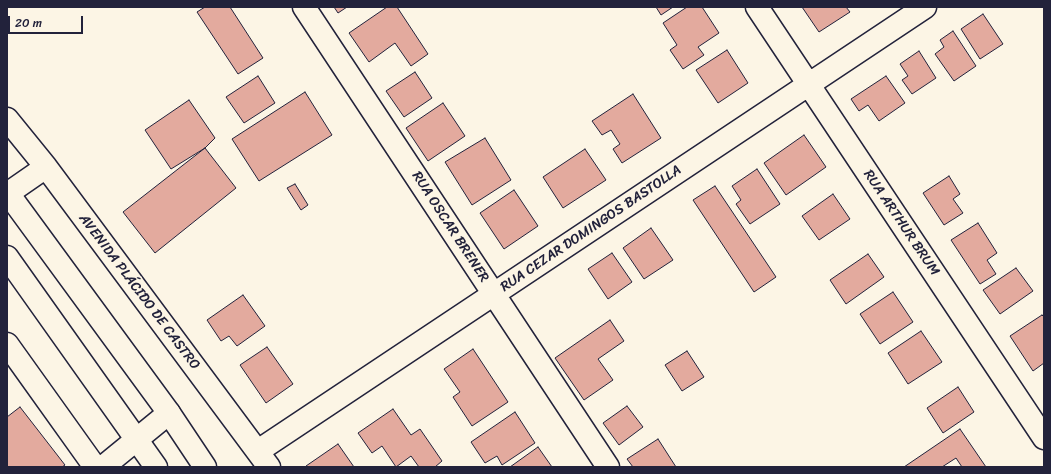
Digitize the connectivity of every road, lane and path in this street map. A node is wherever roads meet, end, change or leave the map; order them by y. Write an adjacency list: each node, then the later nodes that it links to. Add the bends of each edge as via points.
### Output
1 (304, 7): 9 (street, RUA OSCAR BRENER)
2 (757, 7): 4 (street, RUA ARTHUR BRUM)
3 (925, 7): 4 (street, RUA CEZAR DOMINGOS BASTOLLA)
4 (809, 84): 9 (street, RUA CEZAR DOMINGOS BASTOLLA); 12 (street, RUA ARTHUR BRUM)
5 (7, 119): 6 (street, AVENIDA PLÁCIDO DE CASTRO)
6 (46, 167): 7 (street); 14 (street, AVENIDA PLÁCIDO DE CASTRO)
7 (7, 193): 11 (street)
8 (7, 257): 13 (street)
9 (494, 294): 14 (street, RUA CEZAR DOMINGOS BASTOLLA); 19 (street, RUA OSCAR BRENER)
10 (7, 344): 15 (street)
11 (169, 413): 13 (street); 18 (street)
12 (1044, 438)
13 (136, 439): 16 (street); 17 (street)
14 (263, 459)
15 (95, 467)
16 (103, 467)
17 (156, 467)
18 (205, 467)
19 (608, 467)

